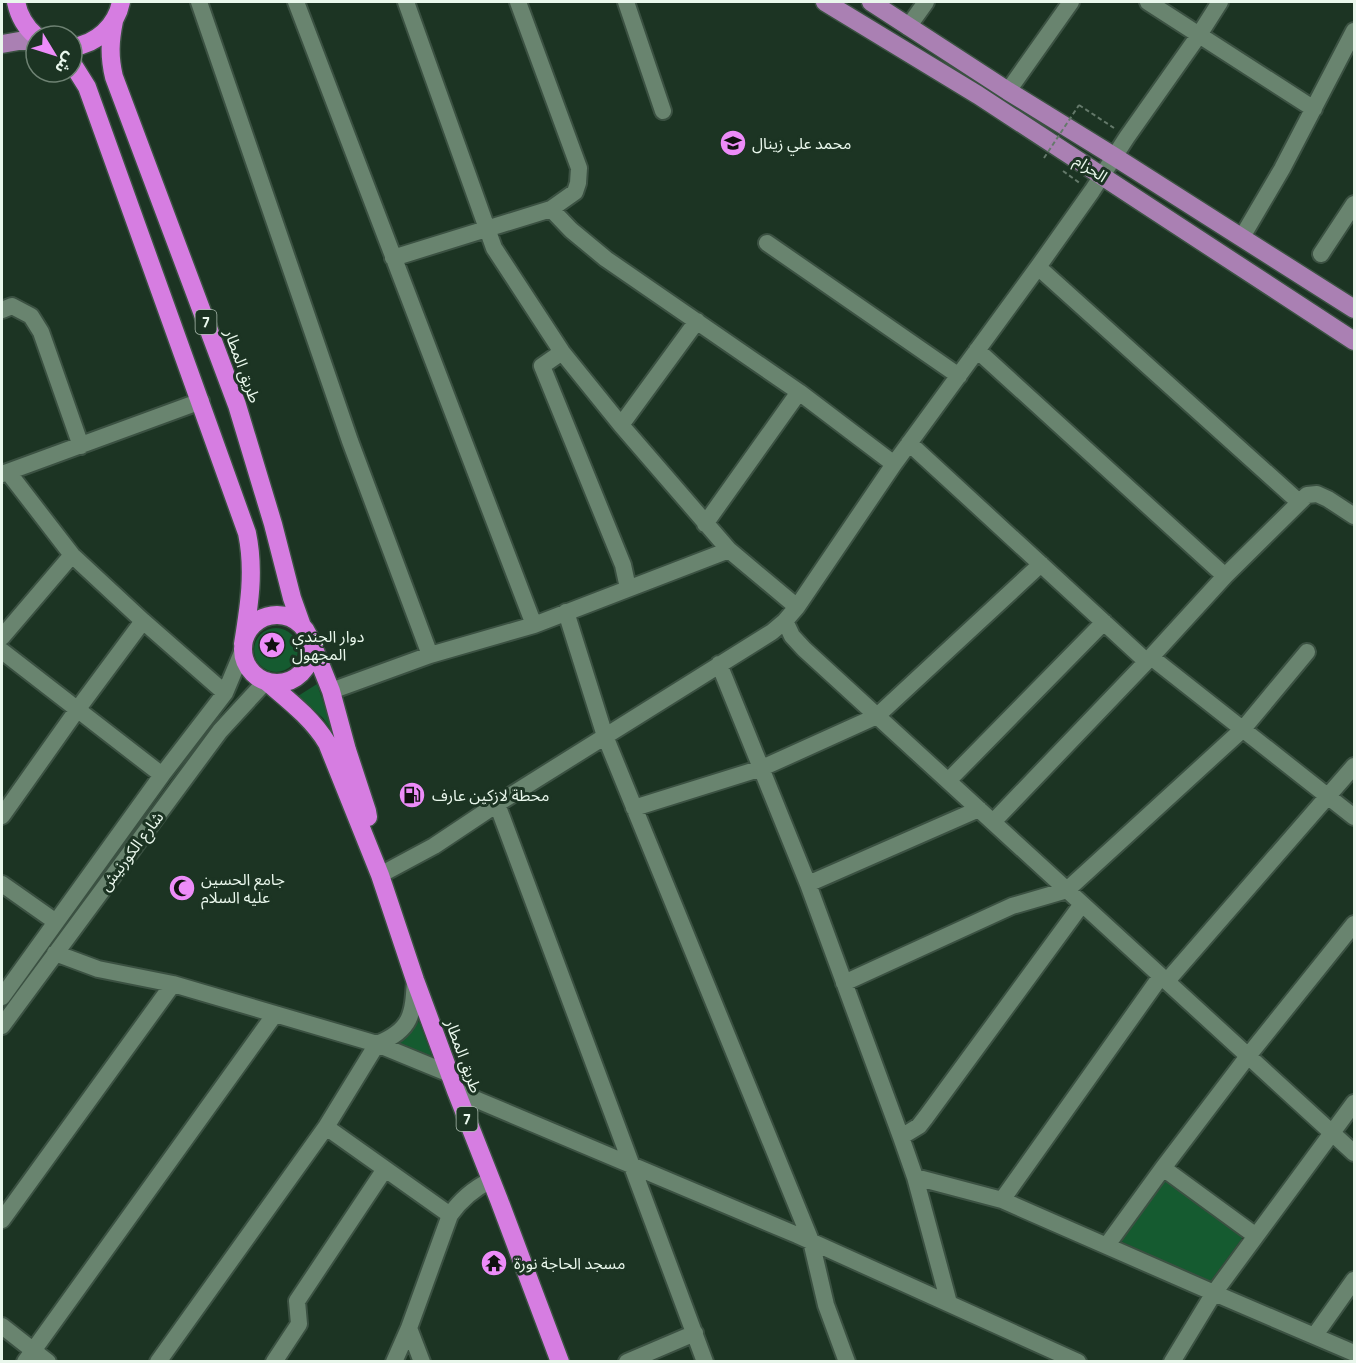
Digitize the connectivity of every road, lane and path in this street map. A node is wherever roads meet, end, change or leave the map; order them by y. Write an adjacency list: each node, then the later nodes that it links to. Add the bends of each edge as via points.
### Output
1 (16, 2): 15 (highway)
2 (134, 2): 14 (main road)
3 (199, 2): 73 (street, via 350,441)
4 (296, 2): 38 (street)
5 (406, 2): 34 (street)
6 (518, 2): 33 (street, via 579,168 575,192)
7 (626, 2): 25 (street)
8 (825, 2): 30 (main road, الحزام, via 978,94)
9 (871, 2): 16 (main road, الحزام)
10 (926, 2): 16 (street)
11 (1071, 2): 23 (street)
12 (1148, 2): 18 (street)
13 (1220, 2): 18 (street)
14 (118, 12): 21 (highway, via 105,33); 68 (highway, طريق المطار / 7, via 110,41 114,77 237,405 292,598)
15 (25, 24)
16 (908, 27): 23 (main road, الحزام)
17 (1354, 31): 24 (street)
18 (1199, 35): 24 (street); 26 (street)
19 (24, 41): 20 (main road)
20 (2, 44)
21 (84, 44)
22 (84, 82): 48 (highway, 7)
23 (1008, 91): 27 (main road, الحزام)
24 (1314, 109): 35 (street)
25 (663, 111)
26 (1127, 137): 27 (street); 28 (path, bridge, via 1079,105)
27 (1115, 157): 30 (street); 35 (main road, الحزام)
28 (1044, 158)
29 (1057, 167): 31 (path)
30 (1102, 176): 31 (street); 43 (main road, الحزام)
31 (1092, 191): 39 (street)
32 (1354, 204): 37 (street)
33 (551, 209): 34 (street); 42 (street, via 606,259)
34 (487, 228): 38 (street); 45 (street, via 494,248)
35 (1242, 237): 40 (main road, الحزام)
36 (767, 243): 46 (street)
37 (1321, 254)
38 (393, 258): 67 (street)
39 (1038, 267): 44 (street); 54 (street)
40 (1354, 309)
41 (2, 310): 51 (street, via 12,306 31,316 41,332)
42 (697, 321): 47 (street); 49 (street)
43 (1354, 340)
44 (977, 350): 46 (street); 60 (street)
45 (562, 352): 49 (street); 61 (street, via 542,366 623,566)
46 (959, 376): 50 (street)
47 (799, 392): 52 (street); 56 (street)
48 (201, 401): 51 (street); 70 (highway, 7, via 247,533 252,574)
49 (621, 425): 56 (street)
50 (909, 443): 52 (street); 59 (street)
51 (81, 446): 53 (street)
52 (894, 464): 62 (street)
53 (5, 473): 58 (street)
54 (1299, 502): 55 (street, via 1307,495 1317,494); 60 (street)
55 (1354, 516)
56 (705, 524): 57 (street)
57 (729, 550): 61 (street); 62 (street)
58 (72, 555): 64 (street); 69 (street)
59 (1041, 564): 66 (street); 80 (street)
60 (1225, 576): 74 (street)
61 (628, 588): 63 (street)
62 (797, 607): 65 (street)
63 (566, 612): 67 (street); 82 (street)
64 (143, 621): 78 (street); 79 (street)
65 (785, 621): 75 (street); 80 (street, via 804,649)
66 (1104, 622): 74 (street); 86 (street)
67 (534, 625): 73 (street)
68 (305, 630): 70 (highway, via 285,616 264,617 249,630); 76 (highway, via 310,653 302,672 285,682); 77 (highway, طريق المطار / 7)
69 (2, 637)
70 (243, 647): 76 (highway, via 249,669); 78 (street, شارع الكورنيش)
71 (2, 651): 79 (street)
72 (1307, 652): 81 (street)
73 (430, 655): 77 (street)
74 (1149, 659): 81 (street); 93 (street)
75 (718, 664): 82 (street); 84 (street)
76 (266, 681): 94 (highway, طريق المطار / 7, via 322,735); 102 (street, شارع الكورنيش, via 220,730)
77 (331, 691): 94 (highway, طريق المطار / 7, via 367,811)
78 (225, 693): 85 (street, شارع الكورنيش)
79 (77, 710): 85 (street); 91 (street)
80 (877, 716): 84 (street); 86 (street)
81 (1243, 729): 87 (street); 98 (street)
82 (605, 736): 88 (street); 89 (street)
83 (1354, 766): 87 (street)
84 (762, 768): 89 (street); 97 (street)
85 (162, 775): 100 (street, شارع الكورنيش)
86 (948, 781): 90 (street)
87 (1329, 796): 92 (street); 103 (street)
88 (496, 804): 95 (street, via 419,855); 118 (street)
89 (634, 808): 127 (street)
90 (979, 809): 93 (street); 97 (street)
91 (2, 816)
92 (1354, 817)
93 (993, 822): 98 (street)
94 (362, 830): 95 (highway, طريق المطار / 7)
95 (380, 875): 104 (highway, طريق المطار / 7)
96 (2, 884): 100 (street)
97 (808, 884): 105 (street)
98 (1067, 890): 99 (street); 105 (street, via 1012,906)
99 (1082, 904): 103 (street); 116 (street, via 926,1117)
100 (56, 922): 107 (street, شارع الكورنيش)
101 (1354, 924): 111 (street)
102 (55, 953): 106 (street, via 98,969); 109 (street, شارع الكورنيش)
103 (1164, 979): 111 (street); 123 (street)
104 (415, 981): 110 (street, via 410,1018 400,1032); 112 (highway, طريق المطار / 7)
105 (844, 983): 116 (street)
106 (173, 984): 108 (street); 125 (street)
107 (2, 997)
108 (275, 1014): 110 (street); 137 (street)
109 (2, 1026)
110 (377, 1044): 112 (street); 114 (street)
111 (1248, 1056): 115 (street); 119 (street)
112 (453, 1082): 118 (street); 122 (highway, طريق المطار / 7)
113 (1354, 1103): 115 (street)
114 (326, 1127): 120 (street); 139 (street)
115 (1332, 1133): 117 (street); 126 (street)
116 (901, 1137): 121 (street)
117 (1354, 1154)
118 (633, 1164): 127 (street); 134 (street)
119 (1163, 1168): 126 (street); 128 (street)
120 (386, 1169): 124 (street); 140 (street, via 297,1301 299,1324)
121 (915, 1177): 123 (street); 131 (street)
122 (491, 1180): 124 (street, via 460,1201); 143 (highway, طريق المطار / 7)
123 (1002, 1200): 128 (street)
124 (450, 1215): 133 (street)
125 (2, 1220)
126 (1256, 1236): 130 (street)
127 (811, 1241): 131 (street); 146 (street, via 826,1305)
128 (1107, 1245): 130 (street)
129 (1354, 1280): 135 (street)
130 (1214, 1293): 135 (street); 148 (street)
131 (949, 1304): 147 (street)
132 (2, 1326): 137 (street)
133 (410, 1328): 141 (street); 142 (street)
134 (695, 1333): 144 (street); 145 (street)
135 (1315, 1335): 136 (street)
136 (1354, 1353)
137 (29, 1356): 138 (street)
138 (48, 1362)
139 (158, 1362)
140 (274, 1362)
141 (394, 1362)
142 (422, 1362)
143 (560, 1362)
144 (627, 1362)
145 (705, 1362)
146 (847, 1362)
147 (1078, 1362)
148 (1172, 1362)

